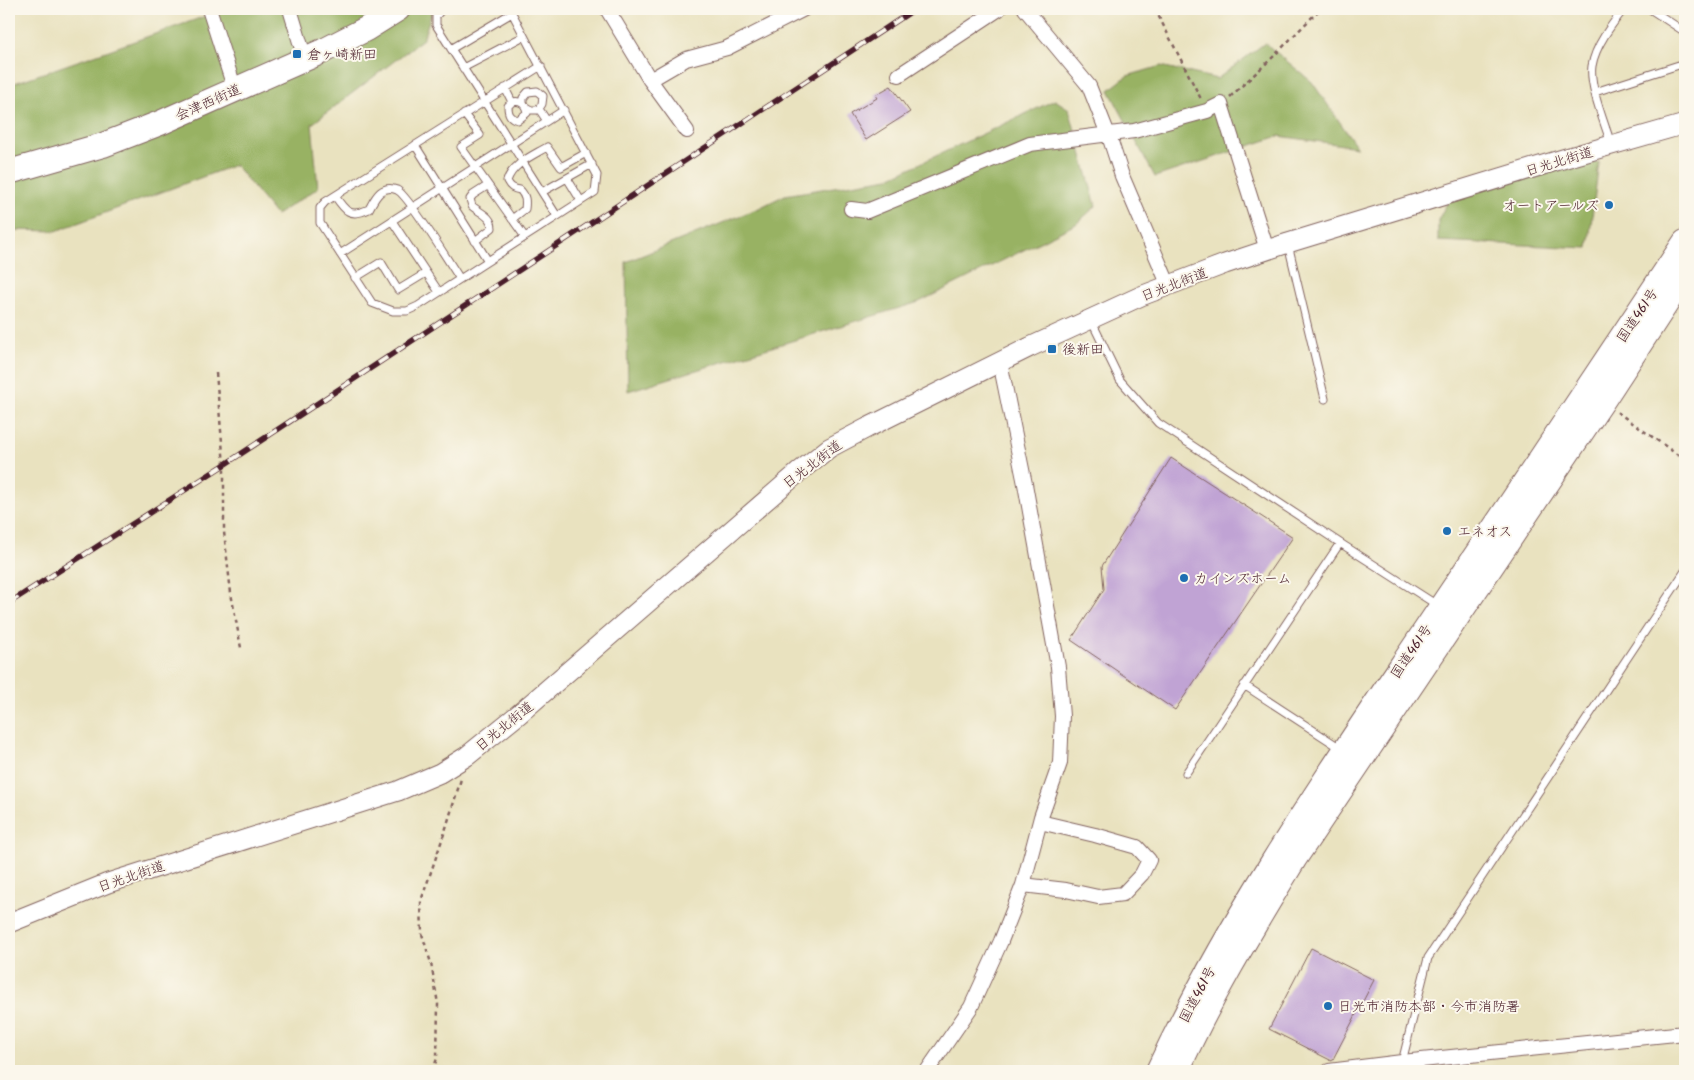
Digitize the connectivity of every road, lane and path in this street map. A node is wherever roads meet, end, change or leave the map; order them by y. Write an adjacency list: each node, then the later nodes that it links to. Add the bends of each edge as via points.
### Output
1 (209, 9): 24 (street)
2 (290, 9): 17 (street)
3 (398, 9): 17 (highway, 会津西街道)
4 (442, 9): 16 (lane, via 436,16 436,25)
5 (607, 9): 22 (street)
6 (804, 9): 22 (street, via 727,48 686,59)
7 (999, 9): 21 (street)
8 (1025, 9): 37 (street, via 1089,86)
9 (1155, 9): 32 (path)
10 (1320, 9): 28 (path)
11 (1624, 9): 25 (lane, via 1604,35 1592,65)
12 (1650, 9): 14 (lane)
13 (511, 11): 15 (lane); 16 (lane)
14 (1685, 32)
15 (524, 36): 19 (lane); 20 (lane)
16 (451, 49): 20 (lane)
17 (305, 59): 24 (highway, 会津西街道)
18 (1685, 63): 25 (lane)
19 (540, 66): 23 (lane); 31 (lane)
20 (463, 68): 26 (lane)
21 (899, 75)
22 (650, 80): 36 (street)
23 (505, 88): 26 (lane); 27 (lane)
24 (236, 90): 45 (highway, 会津西街道, via 103,145)
25 (1595, 92): 40 (lane)
26 (484, 101): 33 (lane); 38 (lane)
27 (512, 102): 29 (lane); 29 (lane, via 508,112 518,120 527,113)
28 (1221, 104): 32 (street); 61 (street)
29 (525, 105): 30 (lane, via 534,110); 30 (lane, via 525,94 537,91 543,96)
30 (539, 108): 34 (lane)
31 (564, 110): 34 (lane); 41 (lane)
32 (1207, 111): 37 (street, via 1134,131)
33 (464, 114): 39 (lane); 44 (lane, via 480,135 461,147)
34 (547, 121): 38 (lane)
35 (1685, 124): 40 (street, 日光北街道)
36 (687, 131)
37 (1107, 133): 53 (street, via 1030,144 867,211); 68 (street, via 1122,176)
38 (512, 144): 42 (lane); 44 (lane)
39 (415, 145): 48 (lane); 50 (lane)
40 (1612, 145): 60 (street, 日光北街道)
41 (586, 153): 42 (lane, via 561,168 548,147); 43 (lane)
42 (522, 162): 49 (lane); 55 (lane, via 509,173 507,181 514,190 523,193 526,209)
43 (592, 164): 46 (lane); 51 (lane, via 598,175 595,192)
44 (475, 168): 47 (lane); 48 (lane)
45 (9, 172)
46 (567, 178): 49 (lane); 51 (lane)
47 (487, 186): 55 (lane); 58 (lane, via 470,199 472,206 492,222 492,228)
48 (442, 188): 52 (lane); 58 (lane)
49 (542, 192): 54 (lane)
50 (335, 196): 52 (lane, via 343,208 358,214 369,209 380,192 395,189); 62 (lane, via 320,208 320,223)
51 (581, 201): 54 (lane)
52 (413, 207): 56 (lane); 67 (lane)
53 (851, 209)
54 (557, 216): 57 (lane)
55 (512, 219): 57 (lane)
56 (392, 221): 62 (lane); 64 (lane)
57 (525, 237): 63 (lane)
58 (475, 241): 63 (lane)
59 (1685, 242): 78 (highway, 国道461号)
60 (1288, 243): 61 (street, 日光北街道); 73 (lane)
61 (1267, 250): 68 (street, 日光北街道)
62 (340, 254): 66 (lane)
63 (488, 261): 67 (lane)
64 (426, 273): 66 (lane, via 398,290 381,262); 69 (lane)
65 (1685, 275): 74 (highway, 国道461号)
66 (355, 278): 69 (lane, via 372,303 392,311 407,311)
67 (460, 279): 69 (lane)
68 (1170, 286): 70 (street, 日光北街道)
69 (439, 292)
70 (1091, 319): 71 (street, 日光北街道); 76 (lane, via 1120,380 1158,423)
71 (1000, 362): 82 (street, 日光北街道, via 830,448); 84 (street, via 1059,676 1062,716 1060,763)
72 (216, 373): 79 (path, via 224,465 224,532)
73 (1325, 399)
74 (1602, 402): 75 (path); 92 (highway, 国道461号, via 1295,858 1222,982)
75 (1685, 460)
76 (1340, 543): 78 (lane); 80 (lane)
77 (1685, 571): 88 (lane, via 1428,958)
78 (1441, 607): 81 (highway, 国道461号)
79 (241, 648)
80 (1244, 686): 81 (lane); 83 (lane)
81 (1344, 750): 91 (highway, 国道461号, via 1236,925 1186,1012)
82 (467, 756): 86 (street, 日光北街道, via 440,773 398,792 108,883); 89 (path, via 421,901 422,934 438,1004)
83 (1186, 773)
84 (1040, 822): 85 (street); 85 (street, via 1137,846 1150,860 1123,894 1098,897)
85 (1023, 885): 90 (street, via 971,1007)
86 (9, 923)
87 (1685, 1033): 88 (street)
88 (1402, 1066): 93 (street)
89 (433, 1071)
90 (927, 1071)
91 (1158, 1071)
92 (1177, 1071)
93 (1330, 1071)

